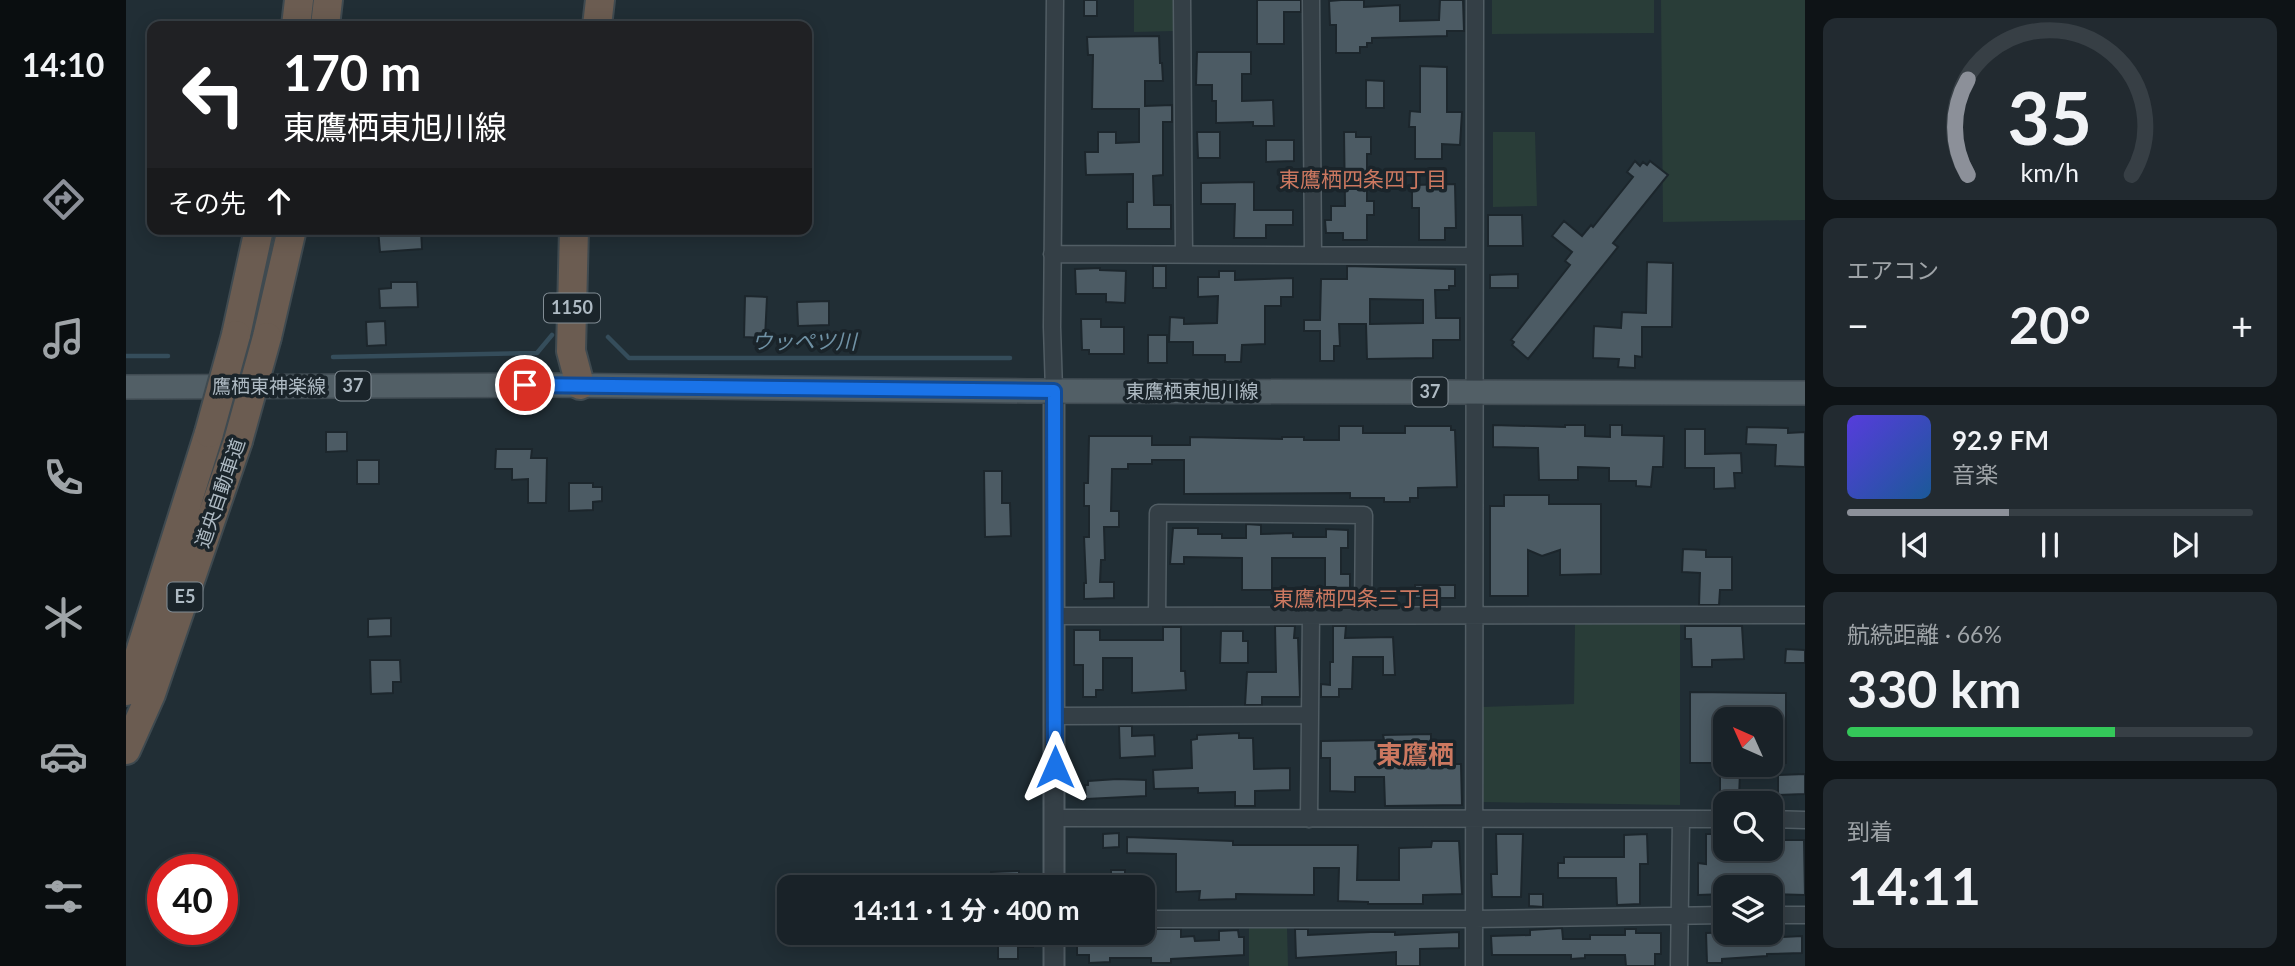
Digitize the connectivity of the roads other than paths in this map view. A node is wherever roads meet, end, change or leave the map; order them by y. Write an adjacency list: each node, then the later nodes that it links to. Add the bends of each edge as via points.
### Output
1 (284, 0): 10 (highway)
2 (299, 0): 11 (highway)
3 (328, 0): 12 (highway)
4 (583, 0): 13 (highway)
5 (600, 0): 14 (highway)
6 (1055, 0): 22 (street)
7 (1182, 0): 20 (street)
8 (1311, 0): 21 (street)
9 (1475, 0): 23 (street)
10 (282, 21)
11 (297, 21)
12 (326, 21)
13 (581, 21)
14 (598, 21)
15 (251, 235): 24 (highway)
16 (258, 235): 24 (highway, 道央自動車道 / E5)
17 (291, 235): 39 (highway, 道央自動車道 / E5, bridge, via 238,441 151,694)
18 (574, 235): 25 (highway, 1150, via 570,351)
19 (590, 235): 25 (highway, 1150, via 588,351)
20 (1185, 253): 21 (street); 22 (street)
21 (1313, 253): 23 (street)
22 (1052, 254): 27 (street)
23 (1473, 256): 28 (street)
24 (236, 335): 36 (highway, 道央自動車道 / E5, bridge)
25 (580, 385): 26 (main road, 鷹栖東神楽線 / 37); 27 (main road, 東鷹栖東旭川線 / 37)
26 (126, 387)
27 (1054, 391): 28 (main road, 東鷹栖東旭川線 / 37); 35 (street)
28 (1473, 393): 29 (main road, 東鷹栖東旭川線 / 37); 33 (street)
29 (1805, 393)
30 (1311, 614): 31 (street); 32 (street); 37 (street)
31 (1363, 614): 32 (street, via 1364,514 1158,513); 33 (street)
32 (1157, 615): 35 (street)
33 (1474, 615): 34 (street); 42 (street)
34 (1805, 615)
35 (1054, 616): 38 (street)
36 (126, 691)
37 (1310, 715): 38 (street); 41 (street)
38 (1055, 716): 40 (street)
39 (126, 750)
40 (1055, 818): 41 (street); 47 (street)
41 (1310, 819): 42 (street)
42 (1474, 819): 43 (street); 53 (street)
43 (1681, 819): 44 (street); 48 (street)
44 (1713, 819)
45 (1783, 820): 46 (street)
46 (1805, 820)
47 (1054, 875)
48 (1680, 915): 49 (street); 53 (street); 57 (street)
49 (1713, 915)
50 (1783, 915): 51 (street)
51 (1805, 915)
52 (1155, 919): 53 (street)
53 (1474, 919): 56 (street)
54 (1054, 945): 55 (street)
55 (1054, 966)
56 (1474, 966)
57 (1679, 966)

